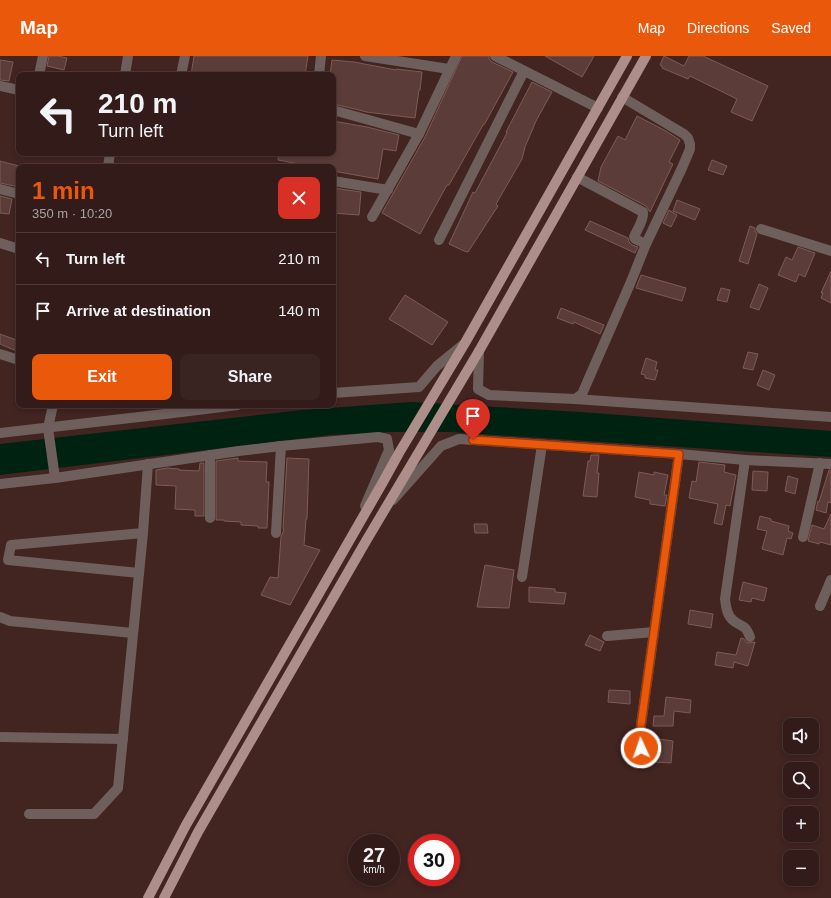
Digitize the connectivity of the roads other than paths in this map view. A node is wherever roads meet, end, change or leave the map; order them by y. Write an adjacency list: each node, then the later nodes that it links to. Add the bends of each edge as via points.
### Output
1 (44, 56): 12 (street)
2 (128, 56): 13 (street)
3 (185, 56): 14 (street)
4 (322, 56): 15 (street)
5 (365, 56): 10 (street)
6 (456, 56): 10 (street)
7 (494, 56): 11 (street)
8 (628, 56): 19 (main road)
9 (646, 56): 18 (main road)
10 (450, 68): 21 (street)
11 (524, 70): 19 (street); 29 (street)
12 (40, 72)
13 (125, 72)
14 (182, 72)
15 (319, 72)
16 (0, 86): 17 (street)
17 (16, 89)
18 (622, 96): 22 (main road); 31 (street, via 684,134 690,144 682,168)
19 (598, 108): 34 (main road)
20 (336, 111): 21 (street)
21 (419, 134): 25 (street)
22 (577, 177): 31 (street, via 643,212 644,216 634,237); 35 (main road)
23 (336, 181): 25 (street)
24 (0, 189): 26 (street)
25 (388, 190): 27 (street)
26 (16, 193)
27 (372, 217)
28 (761, 229): 33 (street)
29 (439, 240)
30 (0, 243): 32 (street)
31 (646, 244): 39 (street, via 582,394)
32 (16, 248)
33 (831, 250)
34 (465, 343): 38 (street, via 437,366 419,387); 59 (main road)
35 (479, 351): 39 (street, via 478,388 490,395); 55 (main road)
36 (0, 354): 37 (street)
37 (16, 359)
38 (336, 393)
39 (575, 399): 42 (street)
40 (52, 408): 43 (street)
41 (214, 408): 43 (street)
42 (831, 417)
43 (48, 428): 44 (street); 53 (street)
44 (0, 433)
45 (542, 445): 47 (street); 55 (street, via 459,439 441,446); 62 (street)
46 (281, 446): 48 (street); 58 (street); 59 (street, via 378,437 387,439 388,450)
47 (679, 454): 49 (street); 66 (street)
48 (210, 455): 51 (street); 56 (street)
49 (745, 460): 50 (street); 69 (street, via 725,599 730,616 747,630)
50 (820, 463): 52 (street); 60 (street)
51 (148, 464): 53 (street); 57 (street)
52 (831, 464)
53 (55, 478): 54 (street)
54 (0, 484)
55 (384, 511): 75 (main road, via 198,832)
56 (210, 518)
57 (143, 533): 61 (street); 61 (street, via 11,545 8,560)
58 (276, 533)
59 (354, 534): 74 (main road, via 186,825)
60 (803, 537)
61 (139, 573): 67 (street)
62 (522, 577)
63 (831, 580): 64 (street)
64 (820, 606)
65 (0, 617): 67 (street, via 10,621)
66 (654, 632): 68 (street); 72 (street, via 640,732)
67 (133, 633): 71 (street)
68 (607, 636)
69 (750, 637)
70 (0, 737): 71 (street)
71 (123, 739): 73 (street, via 118,788 94,814)
72 (643, 764)
73 (29, 814)
74 (148, 898)
75 (164, 898)

